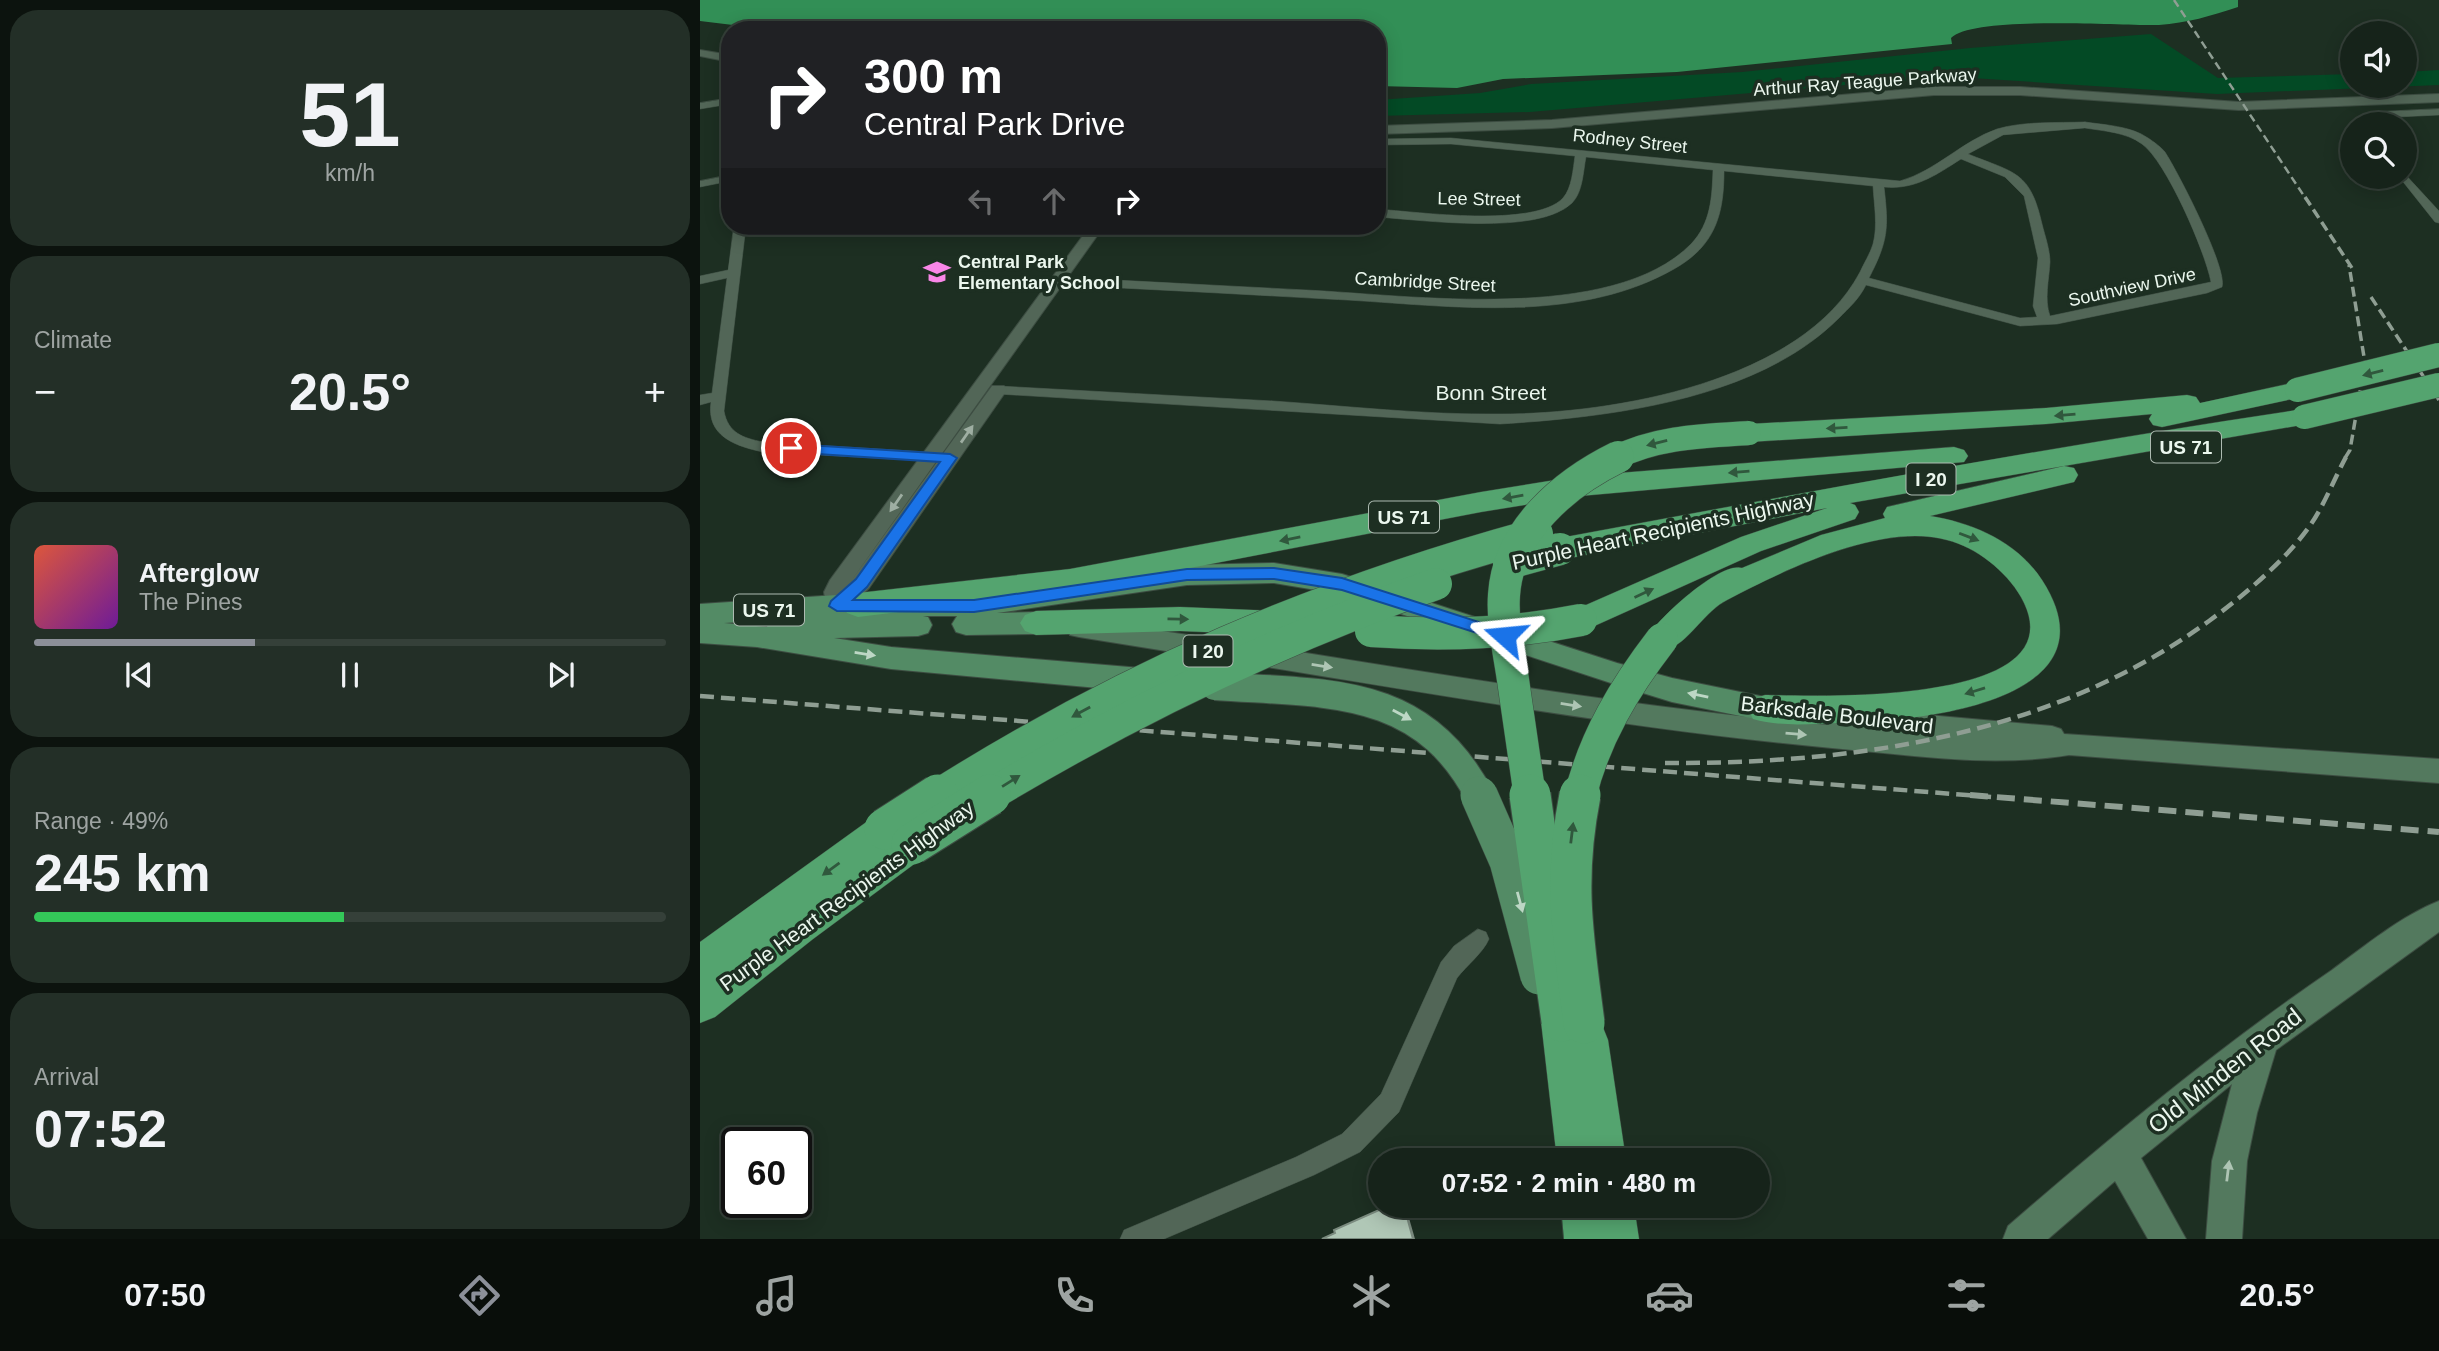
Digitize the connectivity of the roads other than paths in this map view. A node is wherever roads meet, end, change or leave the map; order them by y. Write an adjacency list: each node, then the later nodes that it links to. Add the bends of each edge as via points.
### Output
1 (700, 53): 2 (street)
2 (721, 57)
3 (711, 69): 4 (street)
4 (721, 70)
5 (2439, 89): 11 (street, Arthur Ray Teague Parkway, via 2227,98 1949,83 1534,117)
6 (2439, 98): 12 (street, Arthur Ray Teague Parkway, via 2239,106 2012,91 1934,91 1561,124)
7 (721, 102): 8 (street)
8 (700, 106)
9 (2439, 112): 10 (street)
10 (2417, 113)
11 (1386, 122)
12 (1386, 130)
13 (1386, 142): 14 (street, Rodney Street, via 1440,140)
14 (1581, 153): 16 (street, Rodney Street); 21 (street, Lee Street, via 1572,194 1562,206 1543,215 1518,219)
15 (1960, 155): 18 (street, Southview Drive, via 1916,182); 29 (street, via 2009,175 2030,196 2044,258 2040,309); 29 (street, Southview Drive, via 1987,137 2018,129 2085,125 2121,131 2143,139 2159,152 2194,219 2216,272 2213,287)
16 (1719, 167): 18 (street, Rodney Street); 27 (street, Cambridge Street, via 1716,212 1693,247 1648,276 1568,299 1471,302)
17 (721, 180): 19 (street)
18 (1878, 183): 28 (street, Bonn Street, via 1882,231)
19 (700, 184)
20 (2415, 189): 22 (street)
21 (1386, 213)
22 (2439, 219)
23 (739, 235): 25 (street)
24 (1090, 235): 27 (street)
25 (734, 273): 26 (street); 34 (street)
26 (700, 280)
27 (1057, 281): 32 (street, via 1025,319)
28 (1864, 281): 29 (street, Southview Drive, via 2007,321); 32 (street, Bonn Street, via 1818,329 1751,369 1674,396 1581,414 1462,417)
29 (2045, 322)
30 (2439, 355): 33 (highway, Purple Heart Recipients Highway / I 20, one-way to 33, bridge)
31 (2439, 385): 36 (highway, Purple Heart Recipients Highway / I 20, bridge)
32 (988, 390): 38 (street); 39 (street, one-way to 32)
33 (2288, 392): 37 (highway, Purple Heart Recipients Highway / I 20); 57 (highway, one-way to 57, bridge, via 2046,416 1688,437 1648,445 1569,485 1525,533 1505,587 1504,618)
34 (718, 396): 35 (street); 38 (street, via 719,425 740,442)
35 (700, 400)
36 (2304, 417): 40 (highway, US 71); 41 (highway, Purple Heart Recipients Highway / I 20)
37 (1954, 456): 41 (highway, Purple Heart Recipients Highway / I 20, via 1646,510); 44 (highway, US 71, one-way to 44, via 1580,486)
38 (929, 457): 39 (street); 44 (street, one-way to 44, via 837,585)
39 (950, 458): 44 (street)
40 (2068, 474): 42 (highway, via 1840,527 1751,565); 45 (highway, US 71, one-way to 40, bridge, via 1180,619 1371,631 1517,632 1581,620 1751,544 1818,520 1872,506)
41 (1558, 539): 52 (highway, Purple Heart Recipients Highway / I 20, bridge, via 1255,655)
42 (1719, 591): 47 (highway, one-way to 47, via 1876,529 1901,525 1927,526 1980,542 2005,557 2041,602 2046,624 2036,657 1987,688 1939,701 1880,709); 57 (highway, one-way to 42, bridge, via 1571,840 1586,770 1606,721 1637,671 1662,639)
43 (700, 614): 44 (main road, Barksdale Boulevard / US 71)
44 (832, 621): 45 (main road, Barksdale Boulevard / US 71); 46 (main road, via 757,636); 47 (main road, Barksdale Boulevard, one-way to 44, via 1672,690 1342,584 1297,576 1187,575 1002,603); 57 (main road, one-way to 57, bridge, via 891,658 1358,699 1390,709 1440,740 1477,792 1511,871 1538,973)
45 (1036, 623): 48 (main road, Barksdale Boulevard, one-way to 48, via 1695,724 2014,750)
46 (700, 631)
47 (1765, 709): 48 (main road, Barksdale Boulevard, via 2040,735)
48 (2069, 744): 49 (main road, Barksdale Boulevard)
49 (2383, 767): 50 (main road, Barksdale Boulevard); 51 (main road)
50 (2439, 771)
51 (2439, 788)
52 (899, 836): 55 (highway, Purple Heart Recipients Highway / I 20, one-way to 55); 56 (highway, Purple Heart Recipients Highway / I 20, via 799,926)
53 (2439, 915): 58 (main road, Old Minden Road)
54 (1478, 939): 64 (street, via 1449,970 1390,1103 1351,1143)
55 (700, 966)
56 (700, 1003)
57 (1566, 1026): 59 (highway); 60 (highway)
58 (2263, 1038): 61 (main road, Old Minden Road); 69 (main road, one-way to 58, via 2224,1199 2235,1126)
59 (1578, 1148)
60 (1601, 1148)
61 (2119, 1153): 67 (main road, Old Minden Road); 68 (main road)
62 (1585, 1218): 65 (highway)
63 (1613, 1218): 66 (highway)
64 (1133, 1239)
65 (1587, 1239)
66 (1616, 1239)
67 (2021, 1239)
68 (2168, 1239)
69 (2224, 1239)

